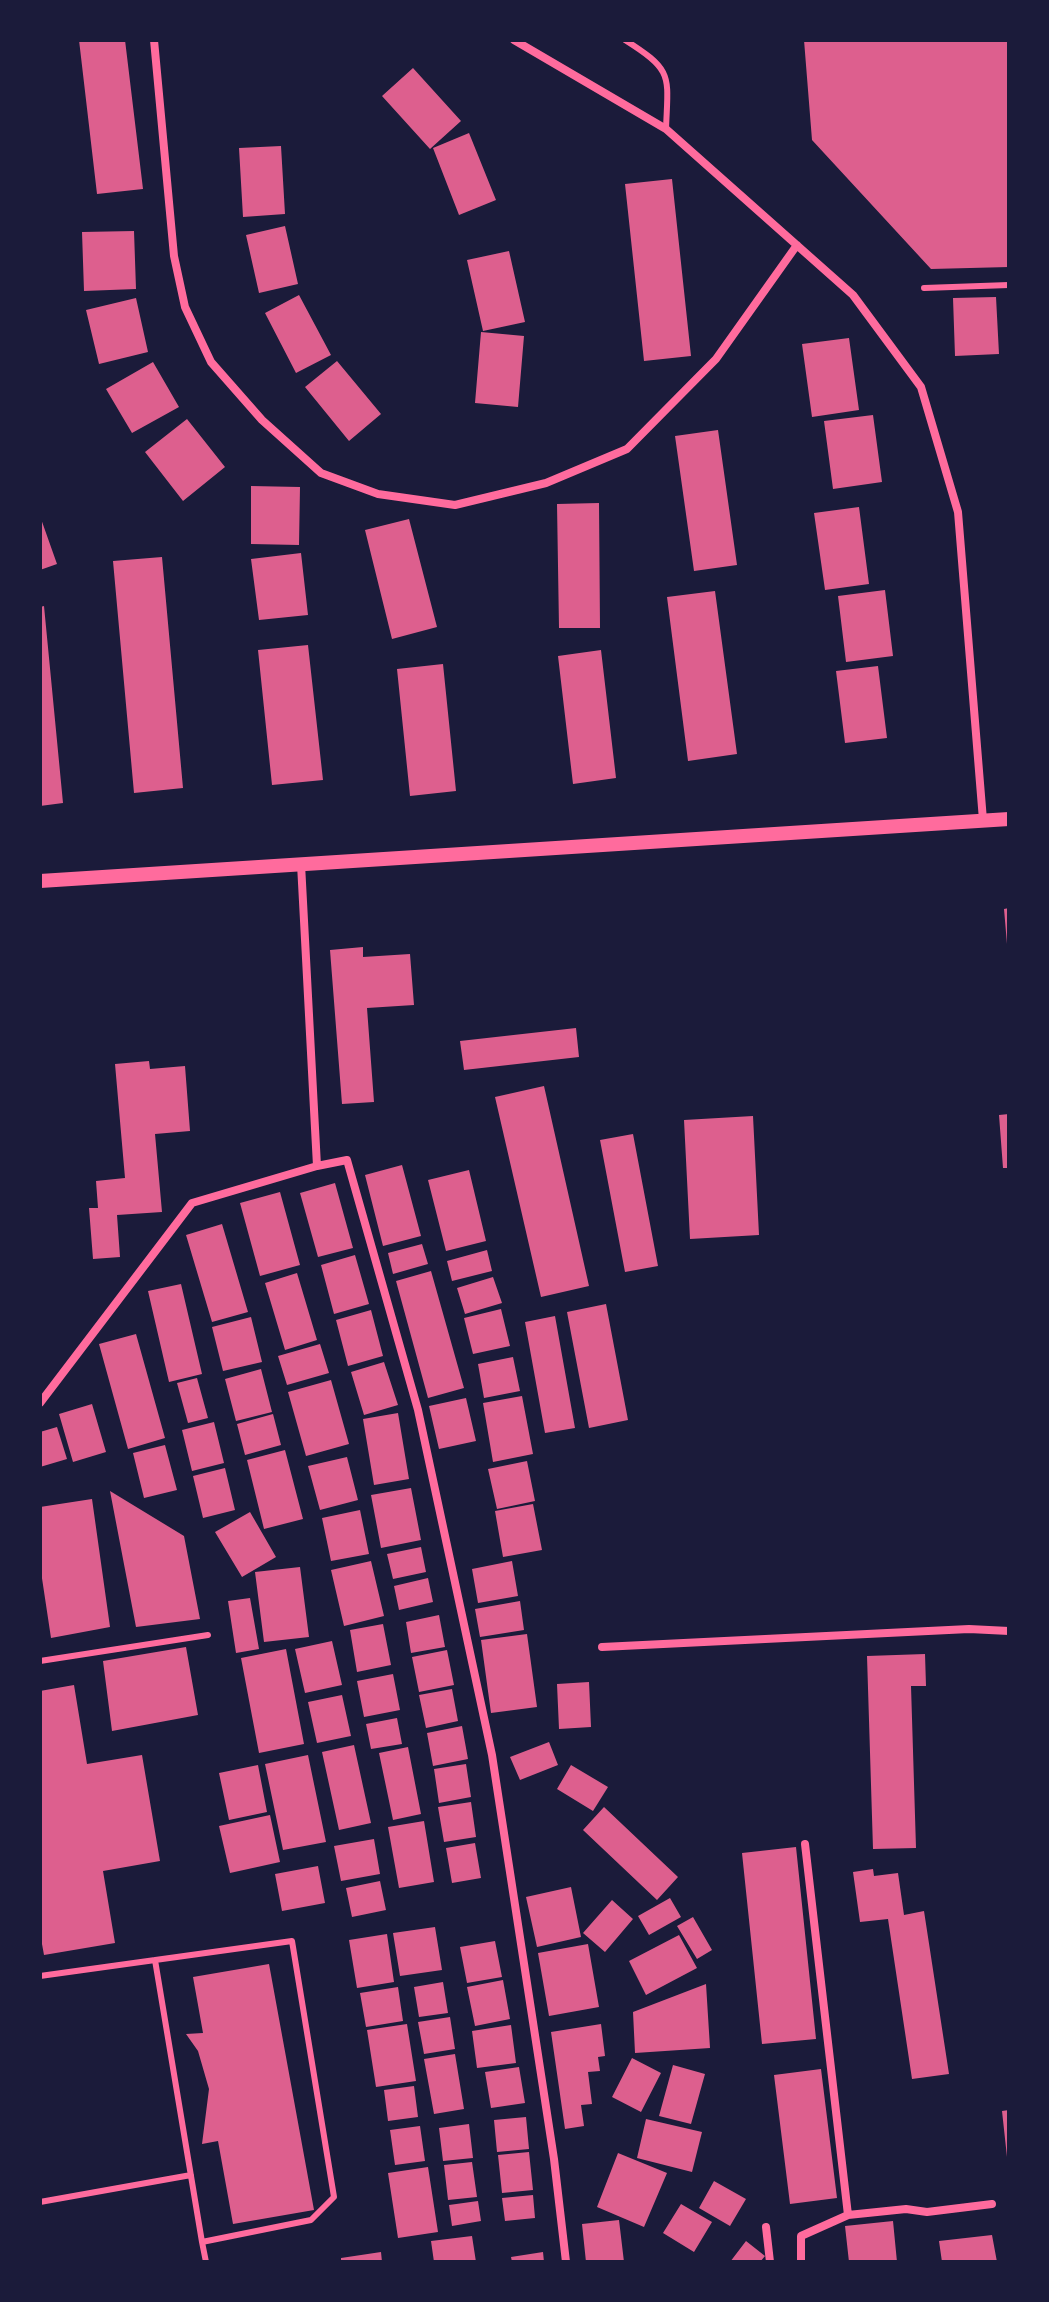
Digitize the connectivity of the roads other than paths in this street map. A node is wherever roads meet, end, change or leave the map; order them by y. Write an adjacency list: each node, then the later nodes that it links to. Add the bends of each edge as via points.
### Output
1 (154, 40): 5 (street, via 174,256 185,307 211,362 262,420 321,473 378,494 455,505 546,483 627,449 716,359)
2 (514, 40): 4 (street)
3 (625, 40): 4 (lane, via 653,57 668,78)
4 (666, 129): 5 (street)
5 (797, 245): 9 (street, via 853,295 921,387 958,512)
6 (1009, 285): 7 (lane)
7 (924, 288)
8 (1009, 819): 9 (street)
9 (983, 820): 10 (street)
10 (301, 864): 11 (street); 12 (street)
11 (40, 881)
12 (317, 1166): 13 (street, via 192,1203); 28 (street, via 347,1160 418,1410 492,1755)
13 (40, 1403)
14 (1009, 1631): 16 (street)
15 (208, 1635): 17 (lane)
16 (602, 1647)
17 (40, 1661)
18 (805, 1844): 24 (street)
19 (155, 1960): 20 (lane); 21 (lane); 26 (lane, via 292,1941 334,2197 311,2220)
20 (40, 1976)
21 (191, 2175): 22 (lane); 26 (lane)
22 (40, 2202)
23 (992, 2204): 24 (street)
24 (848, 2215): 30 (street, via 801,2236)
25 (766, 2227): 29 (street)
26 (202, 2242): 27 (lane)
27 (206, 2262)
28 (566, 2262)
29 (770, 2262)
30 (801, 2262)

